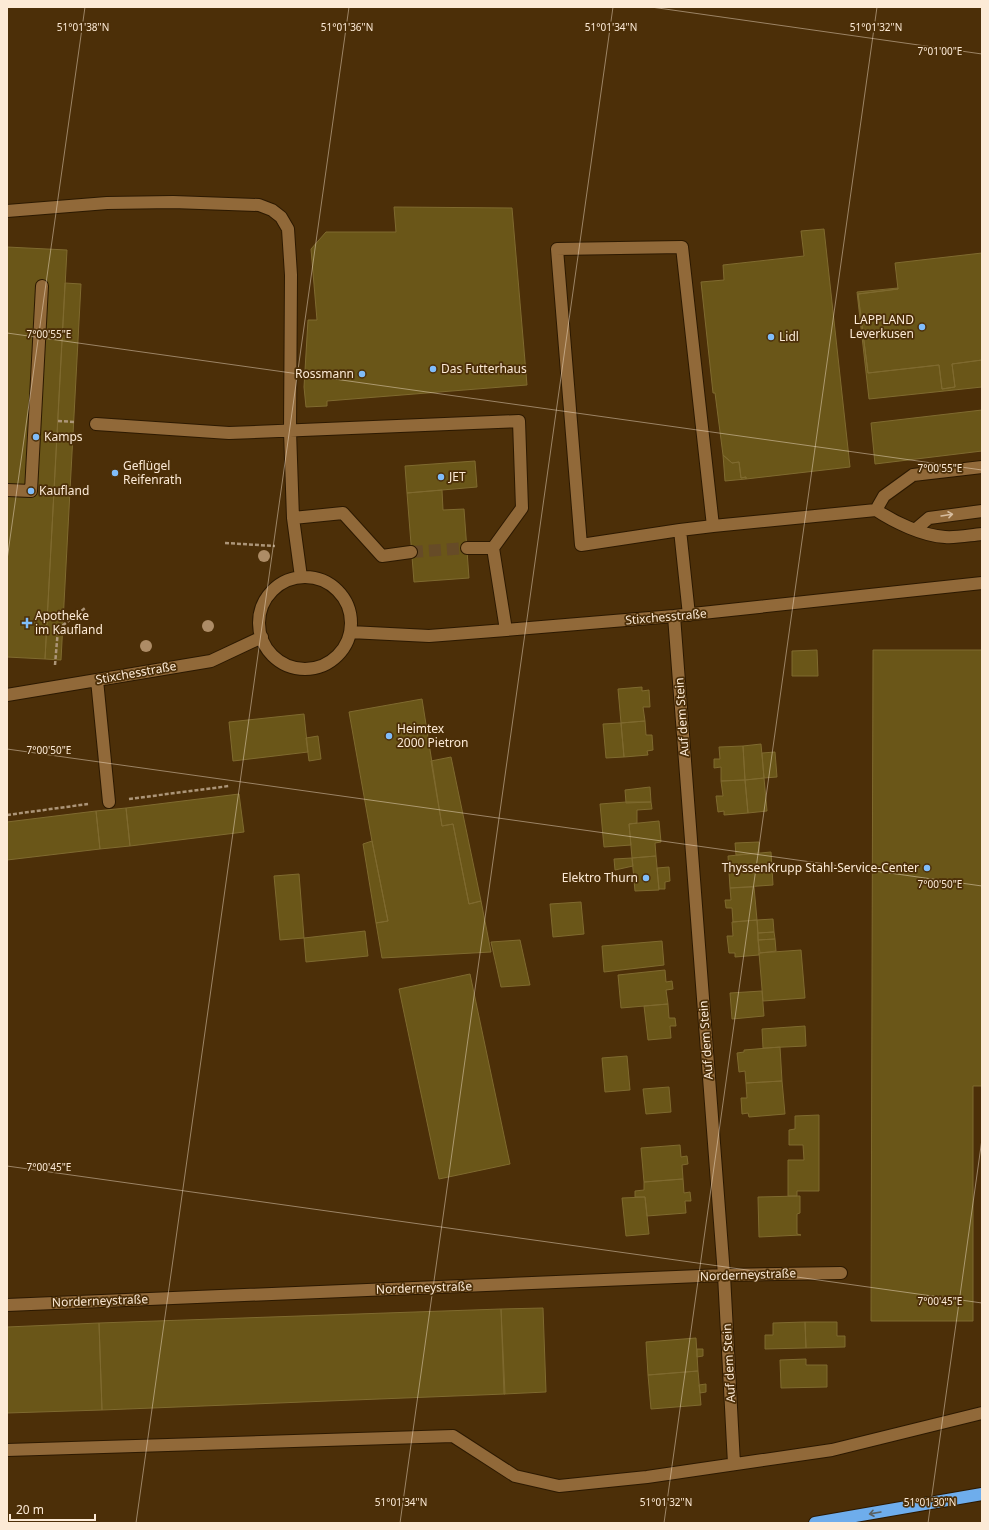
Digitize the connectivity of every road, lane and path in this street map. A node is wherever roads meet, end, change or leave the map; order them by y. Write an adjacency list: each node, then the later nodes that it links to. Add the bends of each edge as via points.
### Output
1 (7, 211): 4 (street, via 107,203 173,202 260,205 272,210 281,217 288,229 291,275)
2 (42, 286): 6 (street, via 32,491)
3 (96, 424): 4 (street, via 229,433)
4 (290, 431): 9 (street); 17 (street, via 519,421 522,508)
5 (982, 467): 7 (street, via 913,474 884,496)
6 (7, 490)
7 (876, 510): 10 (street); 11 (street, via 891,520)
8 (982, 511): 11 (street, one-way to 8, via 929,518)
9 (292, 518): 15 (street); 18 (street, via 343,513 382,556)
10 (713, 526): 12 (street); 12 (street, via 682,247 557,249 581,545)
11 (916, 529): 13 (street, via 945,538)
12 (680, 530): 22 (street)
13 (982, 534)
14 (225, 543): 15 (path, via 278,546)
15 (296, 543): 19 (street)
16 (467, 548): 17 (street)
17 (493, 548): 24 (street)
18 (411, 552)
19 (301, 577): 25 (street, via 316,578 329,583 339,592 347,604); 26 (street, via 288,580 276,587 267,597 261,610 259,624)
20 (982, 583): 22 (street, Stixchesstraße)
21 (85, 608): 27 (path, via 58,629)
22 (689, 615): 23 (street, Stixchesstraße)
23 (674, 616): 24 (street, Stixchesstraße); 32 (street, Auf dem Stein)
24 (506, 630): 25 (street, Stixchesstraße, via 429,636)
25 (350, 632): 26 (street, via 344,646 335,657 322,665 308,669 292,667 279,661 268,650)
26 (262, 637): 28 (street, Stixchesstraße, via 211,661)
27 (55, 669)
28 (97, 680): 29 (street, Stixchesstraße); 30 (street)
29 (7, 695)
30 (109, 802)
31 (841, 1273): 32 (street, Norderneystraße)
32 (724, 1276): 33 (street, Norderneystraße); 36 (street, Auf dem Stein)
33 (7, 1304)
34 (982, 1413): 36 (street, via 832,1450)
35 (7, 1450): 36 (street, via 452,1436 515,1476 559,1486 647,1477)
36 (734, 1464)
37 (982, 1494): 38 (highway, one-way to 38)
38 (815, 1523)

